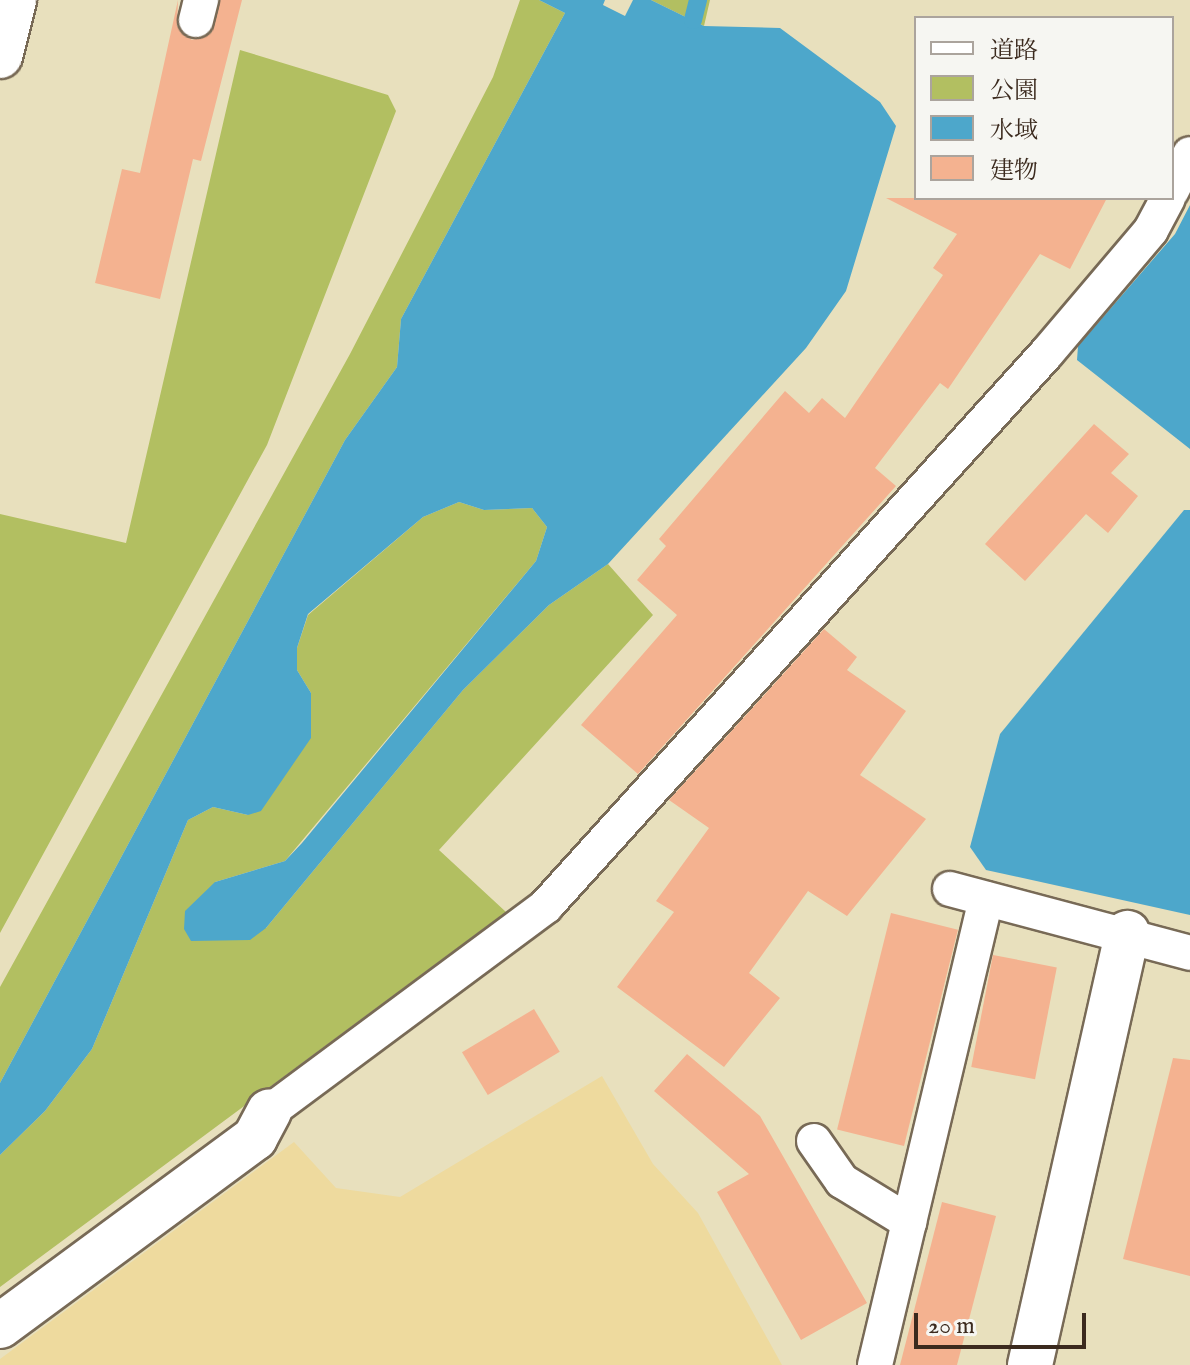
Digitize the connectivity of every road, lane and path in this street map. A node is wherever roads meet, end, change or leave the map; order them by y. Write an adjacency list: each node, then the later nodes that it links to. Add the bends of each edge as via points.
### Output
1 (1190, 154): 2 (lane)
2 (1174, 186)
3 (1167, 200): 8 (lane, via 1151,230 1046,354 546,906)
4 (950, 889): 5 (lane)
5 (986, 899): 6 (lane); 10 (lane)
6 (1127, 933): 7 (lane); 13 (street)
7 (1190, 953)
8 (269, 1112): 11 (street, via 255,1138)
9 (814, 1141): 10 (lane, via 842,1181)
10 (909, 1222): 12 (lane)
11 (0, 1326)
12 (875, 1365)
13 (1030, 1365)

